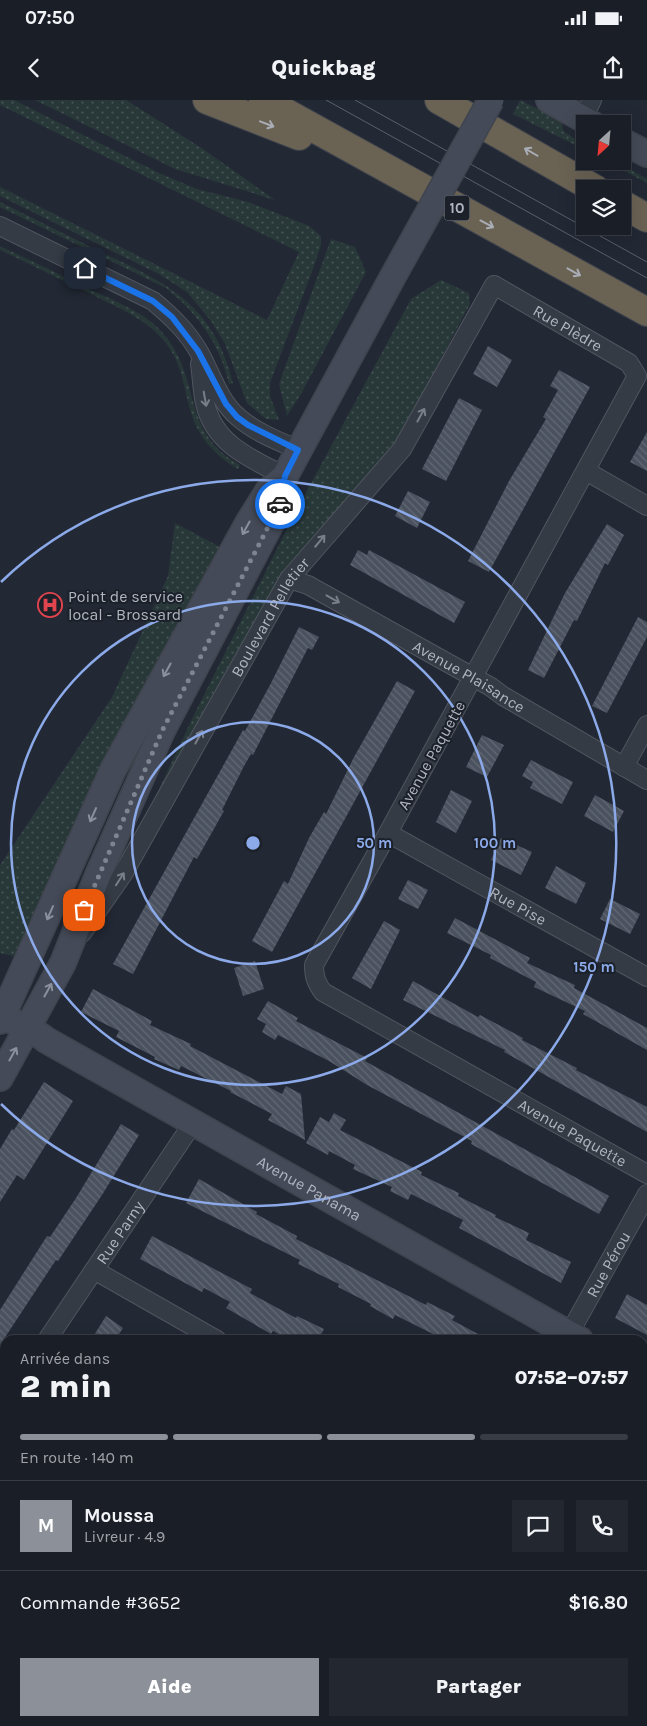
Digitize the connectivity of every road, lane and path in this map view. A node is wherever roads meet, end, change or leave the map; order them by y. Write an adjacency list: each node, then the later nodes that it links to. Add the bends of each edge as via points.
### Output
1 (207, 100): 9 (highway, one-way to 9)
2 (263, 100): 9 (highway, 10)
3 (439, 100): 10 (highway, one-way to 3)
4 (491, 100): 18 (street, Boulevard Pelletier, bridge)
5 (549, 100): 6 (street)
6 (589, 114)
7 (631, 146): 8 (street)
8 (647, 154)
9 (382, 168): 15 (highway, 10, one-way to 15)
10 (580, 180)
11 (631, 209): 12 (highway)
12 (647, 218)
13 (0, 226): 16 (street, via 153,301 172,317)
14 (494, 285): 17 (street, Rue Plèdre, via 629,363); 22 (street, Boulevard Pelletier, one-way to 14, via 402,449)
15 (647, 312)
16 (198, 351): 18 (street, via 226,404 237,417); 20 (street, one-way to 20, via 205,402 219,433 239,452)
17 (637, 376): 19 (street, Avenue Paquette)
18 (298, 450): 20 (street, Boulevard Pelletier)
19 (586, 471): 21 (street); 23 (street, Avenue Paquette)
20 (285, 476): 28 (street, Boulevard Pelletier, via 279,508 162,731); 30 (street, Boulevard Pelletier, one-way to 30, via 268,491 248,523 113,770)
21 (647, 506)
22 (289, 579): 23 (street, Avenue Plaisance, one-way to 23, via 308,585); 28 (street, Boulevard Pelletier, one-way to 22, via 124,874)
23 (474, 677): 25 (street, Avenue Plaisance); 27 (street, Avenue Paquette)
24 (647, 725): 25 (street)
25 (624, 767): 26 (street, Avenue Plaisance)
26 (647, 780)
27 (388, 833): 29 (street, Rue Pise); 35 (street, Avenue Paquette, via 314,965 316,983 323,992)
28 (63, 963): 32 (street, Boulevard Pelletier, one-way to 28)
29 (647, 977)
30 (7, 986): 31 (street, Boulevard Pelletier); 32 (street, Avenue Panama)
31 (1, 1017): 32 (street, Avenue Panama)
32 (33, 1027): 33 (street, Boulevard Pelletier, one-way to 32); 34 (street, Avenue Panama, via 46,1040)
33 (0, 1078)
34 (193, 1123): 37 (street, Rue Parny); 40 (street, Avenue Panama)
35 (647, 1174)
36 (647, 1194): 41 (street, Rue Pérou)
37 (94, 1270): 38 (street, Rue Parny); 39 (street)
38 (50, 1335)
39 (208, 1335)
40 (570, 1335)
41 (575, 1335)

